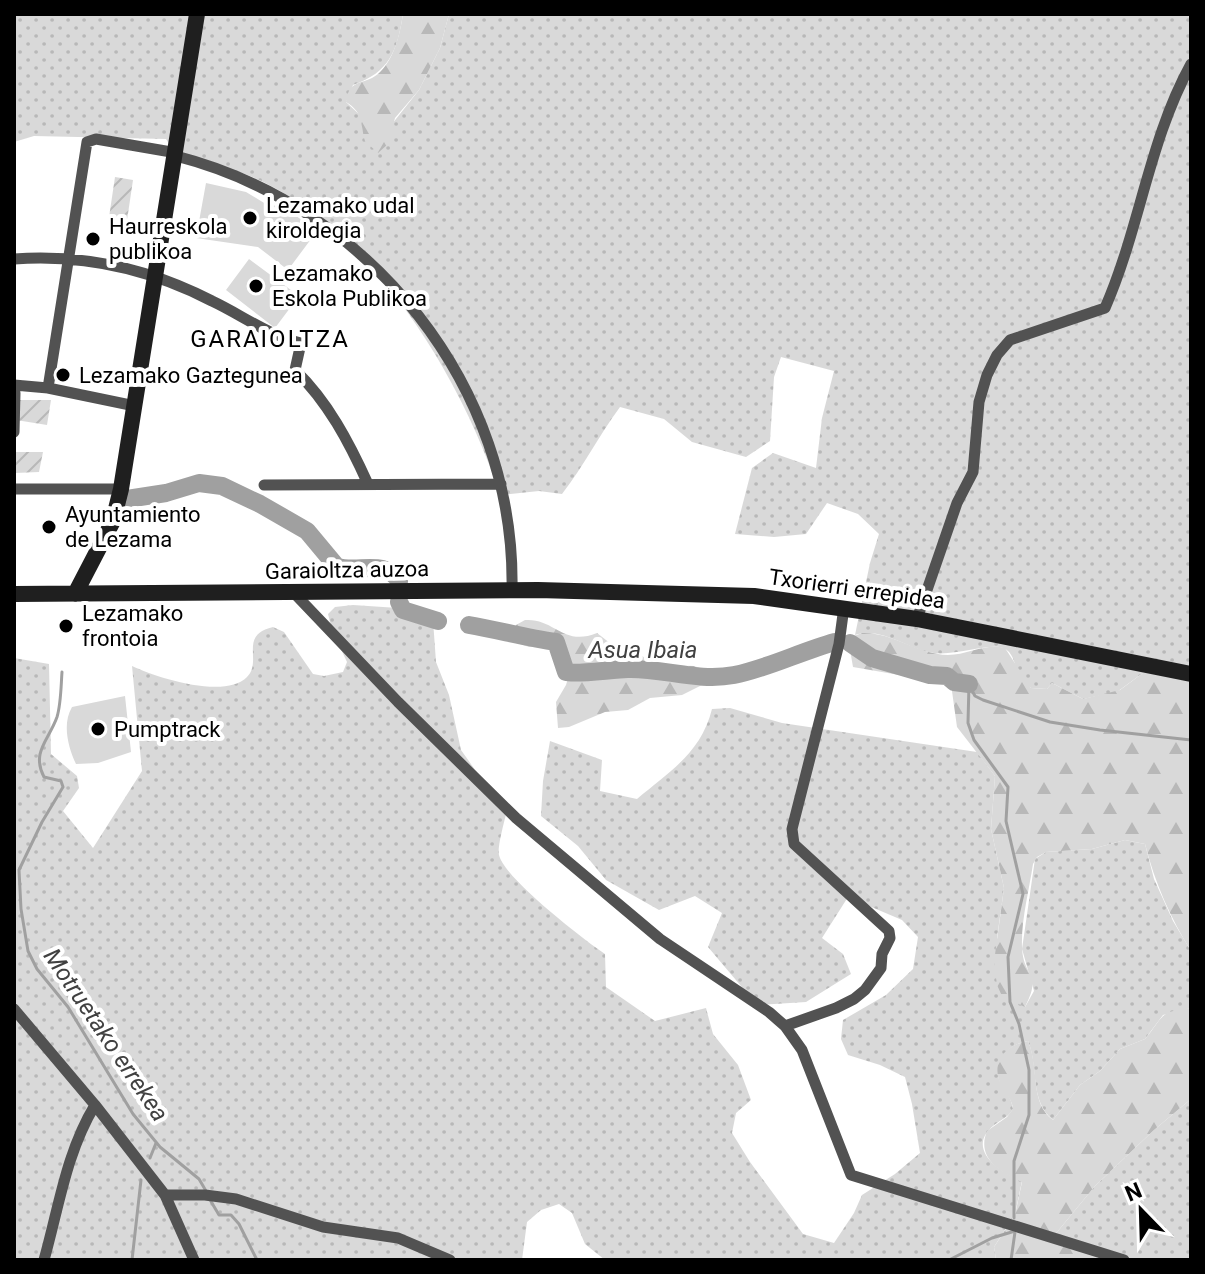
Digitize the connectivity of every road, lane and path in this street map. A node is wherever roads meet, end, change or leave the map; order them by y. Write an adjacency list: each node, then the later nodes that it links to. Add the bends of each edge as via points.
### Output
1 (197, 14): 3 (street)
2 (1191, 64): 21 (street, via 1161,128 1130,245 1105,308 1010,340 987,375 979,402 973,472)
3 (176, 155): 4 (street, via 89,140); 6 (street); 12 (street, via 252,181 296,205 386,276 415,308 459,376 485,431)
4 (69, 258): 5 (street); 6 (street); 7 (street)
5 (14, 259)
6 (157, 278): 9 (street); 11 (street, via 301,343 295,370 327,408)
7 (48, 388): 8 (street); 9 (street)
8 (15, 389): 10 (street)
9 (135, 406): 15 (street)
10 (14, 432)
11 (368, 484): 12 (street); 13 (street)
12 (501, 484): 16 (street)
13 (264, 485)
14 (14, 489): 15 (street)
15 (121, 489): 19 (street, via 113,521)
16 (512, 590): 17 (street, Garaioltza auzoa); 20 (street, Txorierri errepidea, via 706,593)
17 (294, 593): 19 (street, Garaioltza auzoa); 24 (street, via 516,818 660,939)
18 (14, 594): 19 (street, Garaioltza auzoa)
19 (75, 594)
20 (844, 607): 21 (street, Txorierri errepidea); 24 (street, via 792,838 889,931 890,938 881,968 854,999)
21 (917, 619): 22 (street, Txorierri errepidea)
22 (1191, 674)
23 (14, 1009): 25 (street)
24 (785, 1026): 30 (street, via 802,1050 851,1175)
25 (95, 1105): 26 (street); 27 (street, via 66,1168)
26 (165, 1195): 28 (street); 29 (street, via 236,1199 323,1227 398,1238)
27 (44, 1260)
28 (194, 1260)
29 (450, 1260)
30 (1124, 1260)

